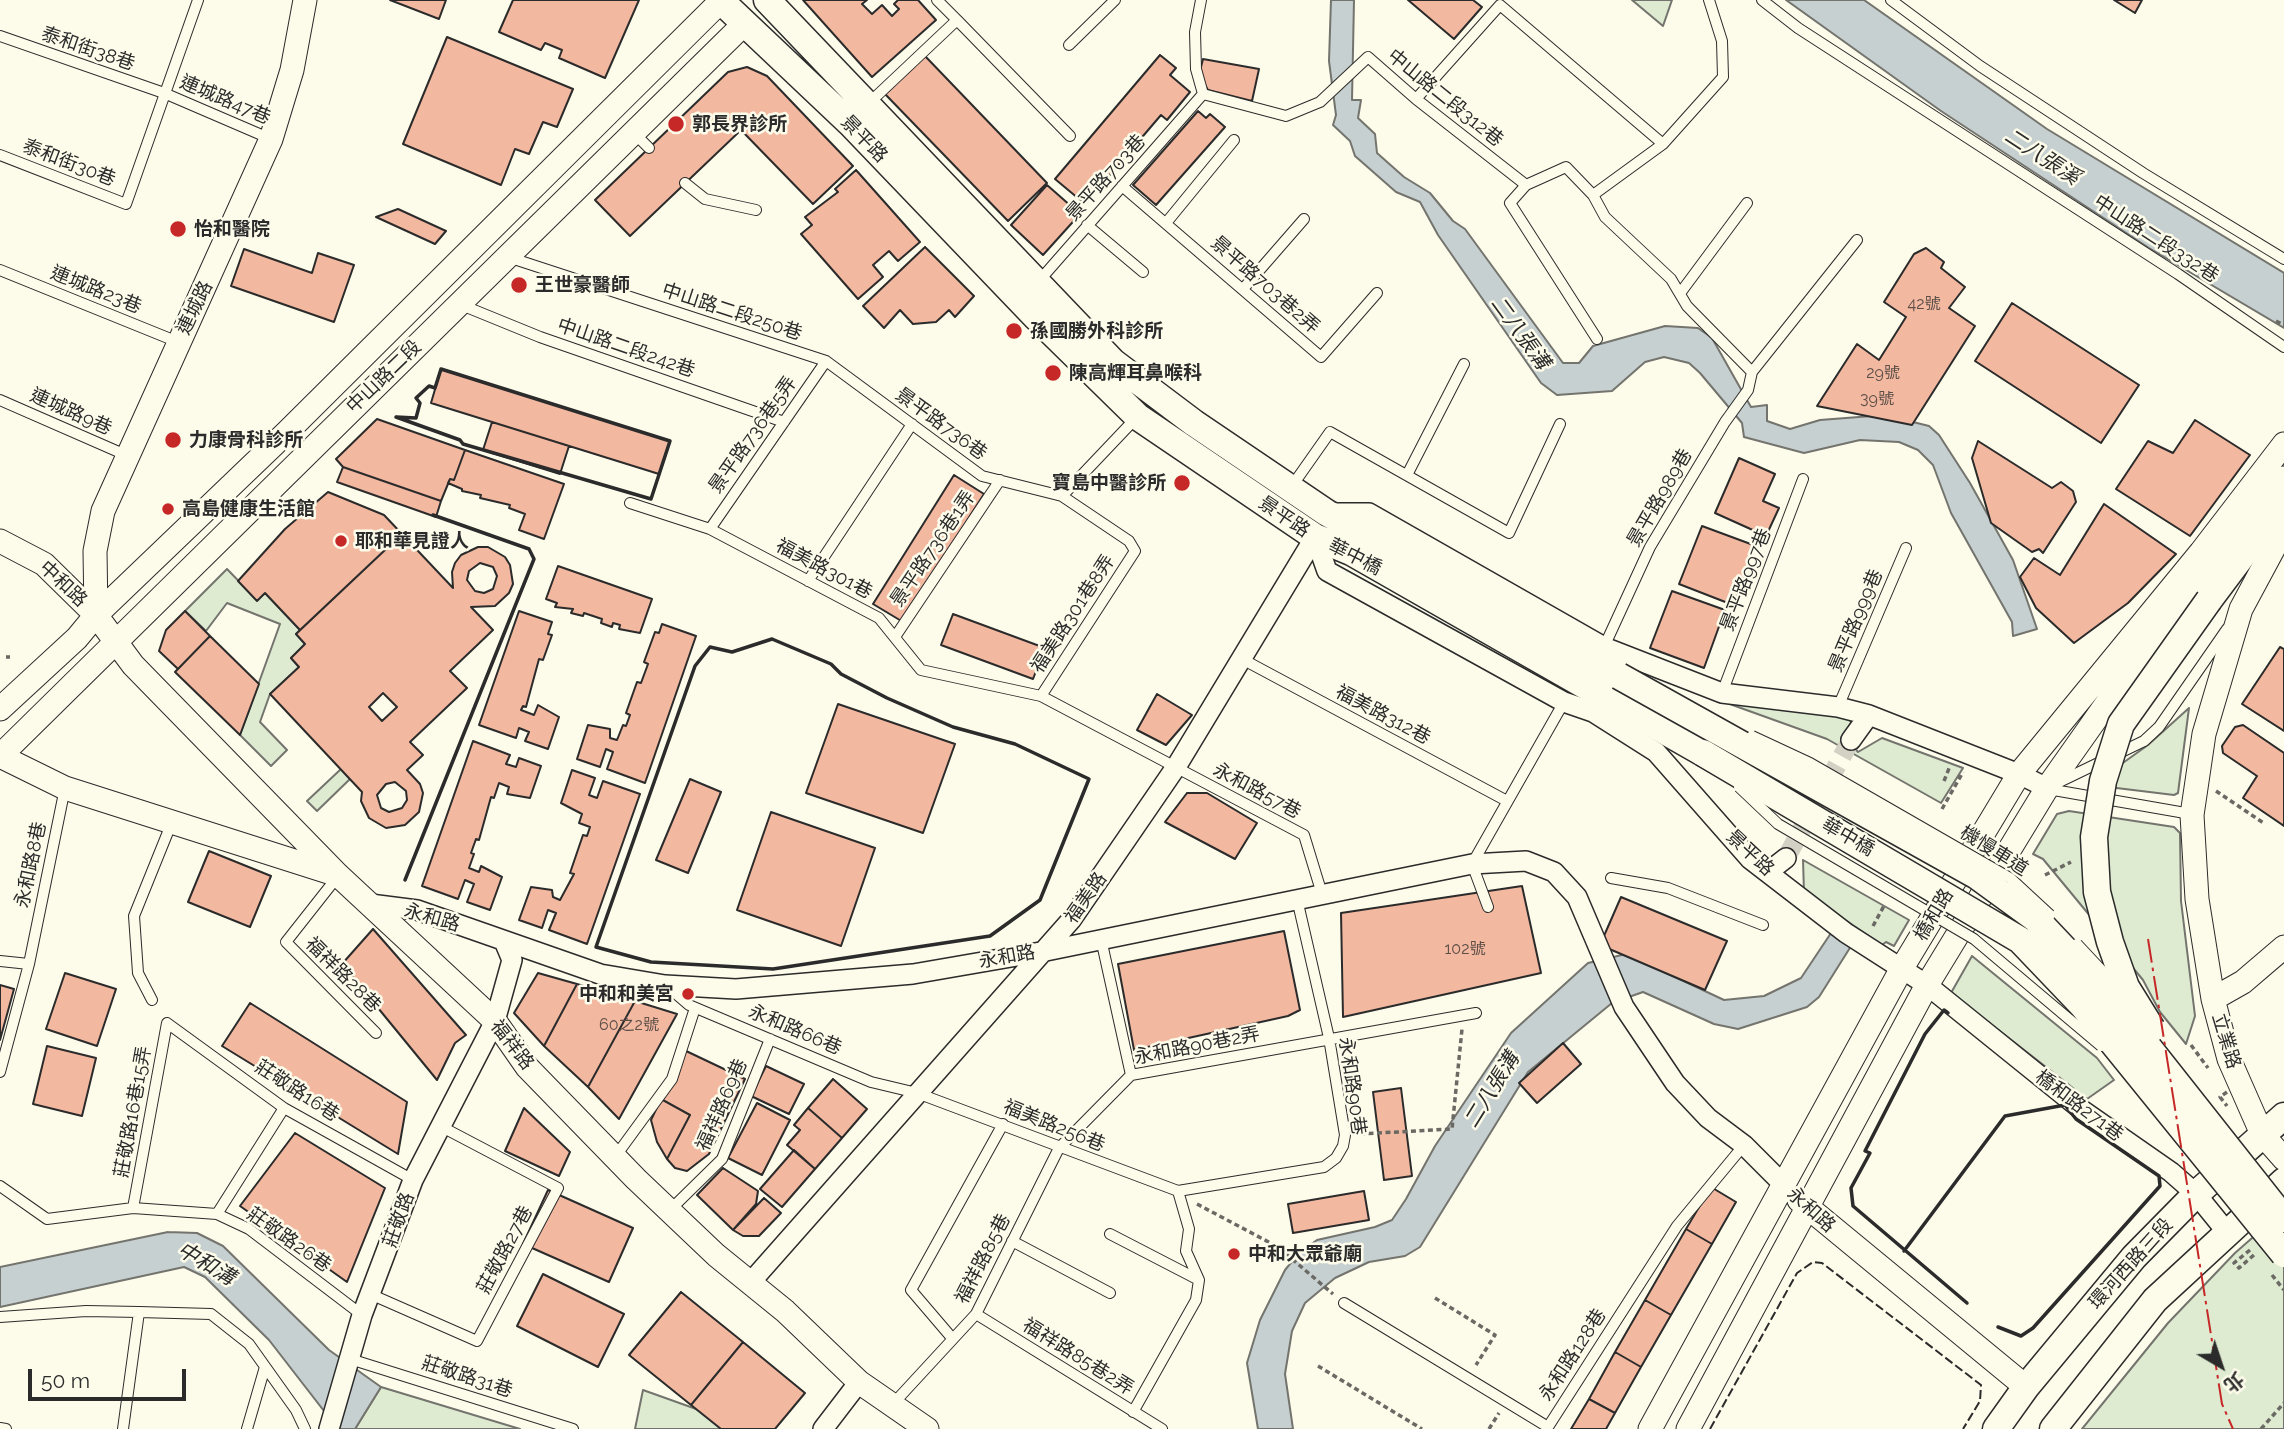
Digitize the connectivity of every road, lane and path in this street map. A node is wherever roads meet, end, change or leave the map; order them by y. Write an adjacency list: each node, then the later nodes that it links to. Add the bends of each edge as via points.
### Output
1 (198, 0): 16 (lane, 連城路47巷)
2 (305, 0): 21 (street, 連城路, via 292,69)
3 (721, 0): 13 (main road, 景平路); 76 (street, 中山路二段)
4 (937, 0): 12 (lane)
5 (1115, 0): 15 (lane)
6 (1201, 0): 17 (lane, via 1195,32)
7 (1709, 0): 23 (lane, via 1722,41 1723,77)
8 (1762, 0): 47 (lane, 中山路二段332巷)
9 (1891, 0): 37 (lane, via 1991,74)
10 (768, 1): 13 (main road, 中山路二段); 19 (main road, 景平路)
11 (1497, 2): 18 (lane); 23 (lane)
12 (957, 20): 19 (lane); 20 (lane)
13 (745, 23): 36 (street, 中山路二段, via 641,140); 52 (main road, 景平路)
14 (0, 36): 16 (lane, 泰和街38巷)
15 (1069, 45)
16 (164, 93): 21 (lane, 連城路47巷); 30 (lane, 連城路47巷)
17 (1202, 94): 18 (lane, 中山路二段312巷, via 1286,116 1320,102 1368,57); 27 (lane, 景平路703巷)
18 (1416, 99): 26 (lane, 中山路二段312巷)
19 (866, 105): 40 (main road, 景平路)
20 (1070, 136)
21 (271, 139): 46 (street, 連城路)
22 (1234, 140): 33 (lane)
23 (1663, 144): 28 (lane)
24 (0, 155): 30 (lane, 泰和街30巷)
25 (685, 183): 31 (lane, via 705,199)
26 (1527, 185): 28 (lane, via 1566,167); 45 (lane, via 1510,203)
27 (1122, 186): 33 (lane, 景平路703巷2弄); 34 (lane, 景平路703巷)
28 (1593, 195): 42 (lane, via 1605,217)
29 (1747, 203): 42 (lane)
30 (126, 204)
31 (757, 210)
32 (1304, 219): 41 (lane)
33 (1166, 223): 41 (lane, 景平路703巷2弄)
34 (1087, 225): 39 (lane); 40 (lane, 景平路703巷)
35 (1857, 240): 50 (lane)
36 (507, 257): 44 (street, 中山路二段); 48 (lane, 中山路二段250巷)
37 (2284, 259)
38 (0, 270): 46 (lane, 連城路23巷)
39 (1143, 272)
40 (1036, 285): 62 (main road, 景平路, via 1113,362)
41 (1243, 289): 43 (lane, 景平路703巷2弄, via 1321,356)
42 (1681, 292): 50 (lane, via 1687,306)
43 (1377, 293)
44 (458, 304): 53 (lane, 中山路二段242巷); 78 (street, 中山路二段)
45 (1597, 339)
46 (178, 342): 57 (street, 連城路)
47 (2284, 347)
48 (826, 361): 53 (lane, 景平路736巷5弄); 54 (lane, 景平路736巷)
49 (1464, 364): 58 (lane)
50 (1752, 372): 79 (lane, 景平路989巷, via 1748,390 1650,547)
51 (0, 400): 57 (lane, 連城路9巷)
52 (1138, 417): 63 (lane); 69 (main road, 景平路)
53 (784, 422): 68 (lane, 景平路736巷5弄)
54 (912, 424): 61 (lane, 景平路736巷, via 982,476); 74 (lane)
55 (1560, 424): 58 (lane, via 1510,533)
56 (2284, 444): 92 (street, 橋和路)
57 (129, 457): 76 (street, 連城路, via 103,511 95,551)
58 (1407, 475): 62 (lane, via 1330,432)
59 (2284, 478): 96 (street, 橋和路, via 2112,696)
60 (1803, 479): 82 (lane, 景平路997巷)
61 (1000, 480): 63 (lane, 景平路736巷); 77 (lane, 景平路736巷1弄)
62 (1291, 488): 66 (main road, 景平路)
63 (1062, 496): 73 (lane, 景平路736巷, via 1129,541)
64 (2284, 500): 135 (main road, bridge, via 2121,724 2104,781 2094,837 2096,892 2126,986)
65 (630, 503): 68 (lane, 福美路301巷)
66 (1327, 513): 71 (main road, 景平路); 79 (street, 景平路, via 1369,513)
67 (2284, 529): 75 (street)
68 (710, 530): 74 (lane, 福美路301巷)
69 (1315, 537): 71 (main road, 華中橋); 80 (street, 福美路); 84 (street, 景平路, via 1327,570)
70 (0, 541): 76 (street, 中和路, via 44,564)
71 (1356, 542): 81 (main road, 華中橋); 89 (main road, 華中橋)
72 (1906, 548): 85 (lane, 景平路999巷)
73 (1135, 551): 83 (lane, 福美路301巷8弄)
74 (808, 581): 77 (lane, 福美路301巷, via 879,618)
75 (2241, 609): 93 (street, via 2204,734); 96 (lane, via 2159,727 2144,741)
76 (96, 615): 78 (street, 中和路); 86 (street, 中山路二段, via 77,639)
77 (895, 637): 83 (lane, 福美路301巷, via 921,670)
78 (115, 641): 90 (street, 中山路二段); 105 (street, 福祥路, via 133,666)
79 (1604, 647): 82 (street, 景平路)
80 (1242, 659): 91 (street, 福美路); 97 (lane, 福美路312巷)
81 (1619, 676): 113 (lane, 機慢車道, bridge, via 1810,763 2010,878); 141 (main road, 華中橋, bridge, via 1977,877 2035,919 2104,991)
82 (1721, 693): 85 (street, 景平路)
83 (1041, 696): 91 (lane, 福美路301巷)
84 (1564, 702): 97 (lane); 104 (street, 景平路, via 1593,712 1656,752 1750,859)
85 (1838, 707): 87 (street, 景平路)
86 (0, 709)
87 (1869, 715): 88 (street); 92 (street, 景平路)
88 (1851, 740)
89 (1703, 753): 166 (main road, 華中橋, bridge, via 2020,940 2083,1006); 168 (lane, bridge, via 1778,824 1974,939 2106,1050)
90 (0, 756): 95 (street)
91 (1176, 767): 107 (lane, 永和路57巷, via 1304,835); 119 (street, 福美路)
92 (2019, 774): 96 (street, 景平路); 122 (street, 橋和路)
93 (2197, 779): 99 (street); 101 (path)
94 (1944, 781): 98 (path, via 1950,766 1964,772)
95 (65, 788): 100 (street); 121 (lane, 永和路8巷)
96 (2047, 788): 99 (lane, 景平路); 124 (street, 橋和路)
97 (1507, 801): 103 (lane)
98 (1942, 809)
99 (2192, 815): 125 (street, via 2197,899)
100 (173, 820): 105 (street); 126 (lane, via 134,916 138,973)
101 (2265, 824)
102 (1786, 858): 104 (street)
103 (1472, 864): 107 (street, 永和路); 111 (lane); 146 (street, 永和路, via 1526,861 1554,872 1577,897 1624,1007 1675,1083 1709,1118)
104 (1768, 872): 117 (street, 景平路)
105 (338, 875): 109 (street, 福祥路); 132 (lane, 福祥路28巷, via 286,942)
106 (1613, 876): 112 (lane, via 1668,888)
107 (1322, 894): 108 (street, 永和路)
108 (1297, 899): 115 (street, 永和路); 133 (lane, 永和路90巷)
109 (370, 904): 116 (street, 永和路, via 417,910); 129 (street, 福祥路)
110 (1885, 904): 117 (path)
111 (1488, 907)
112 (1763, 925)
113 (2059, 925)
114 (2068, 934): 135 (lane, bridge)
115 (1101, 938): 119 (street, 永和路); 137 (lane)
116 (504, 941): 123 (street, 永和路, via 600,974); 129 (street, 莊敬路, via 512,960)
117 (1863, 943): 122 (street, 景平路)
118 (2284, 947): 125 (street, 立業路, via 2243,982)
119 (1046, 951): 123 (street, 永和路, via 871,979 736,989); 138 (street, 福美路)
120 (0, 961): 121 (lane)
121 (29, 964): 136 (lane, 永和路8巷)
122 (1902, 968): 124 (street, 景平路); 152 (street, 橋和路)
123 (665, 985): 127 (lane, 永和路66巷)
124 (1927, 985): 155 (street, 橋和路271巷, via 2082,1110); 158 (street, 橋和路)
125 (2213, 999): 144 (street, 立業路, via 2230,1059)
126 (152, 1000)
127 (695, 1008): 134 (lane, 永和路66巷); 148 (lane, via 672,1079)
128 (1476, 1013): 130 (lane, 永和路90巷2弄)
129 (495, 1021): 143 (street, 莊敬路); 148 (street, 福祥路, via 527,1068)
130 (1426, 1021): 133 (lane, 永和路90巷2弄); 145 (path, via 1426,1030 1462,1026 1452,1129)
131 (167, 1023): 139 (lane, 莊敬路16巷); 157 (lane, 莊敬路16巷15弄)
132 (376, 1033)
133 (1329, 1038): 137 (lane, 永和路90巷2弄); 145 (lane, 永和路90巷)
134 (770, 1039): 138 (lane, 永和路66巷, via 870,1082); 159 (lane, 福祥路69巷, via 722,1159)
135 (2164, 1049): 141 (main road, bridge); 156 (lane)
136 (0, 1072)
137 (1131, 1075): 147 (lane, 永和路90巷2弄)
138 (917, 1093): 142 (lane, 福美路256巷); 170 (street, 福美路)
139 (284, 1108): 150 (lane, 莊敬路16巷); 160 (lane)
140 (2284, 1116): 144 (main road, 環河西路三段)
141 (2205, 1120): 161 (main road, 華中橋, bridge)
142 (1003, 1124): 147 (lane, 福美路256巷); 180 (lane, via 911,1290)
143 (442, 1127): 150 (street, 莊敬路); 173 (lane, 莊敬路27巷, via 558,1188 477,1341)
144 (2262, 1134): 149 (street, 立業路); 155 (main road, 環河西路三段)
145 (1346, 1135): 154 (lane, 永和路90巷, via 1336,1158 1324,1167)
146 (1744, 1144): 152 (street, 永和路); 184 (lane, 永和路128巷, via 1677,1226 1548,1426)
147 (1059, 1148): 154 (lane, 福美路256巷); 164 (lane, 福祥路85巷)
148 (615, 1158): 159 (street, 福祥路)
149 (2284, 1159)
150 (413, 1181): 173 (street, 莊敬路)
151 (2284, 1181): 162 (main road)
152 (1784, 1185): 158 (street, 永和路); 201 (street, 橋和路)
153 (0, 1186): 157 (lane, 莊敬路26巷, via 47,1219)
154 (1178, 1191): 169 (lane, via 1189,1228 1186,1251); 171 (path, via 1278,1247)
155 (2196, 1194): 162 (street, 橋和路271巷); 186 (main road, 環河西路三段, via 2134,1257)
156 (2284, 1203)
157 (133, 1208): 160 (lane, 莊敬路26巷)
158 (1808, 1210): 186 (street, 永和路); 202 (street, 橋和路)
159 (670, 1211): 170 (street, 福祥路)
160 (217, 1214): 178 (lane, 莊敬路26巷, via 249,1229)
161 (2284, 1219)
162 (2226, 1231): 204 (main road, via 2155,1300)
163 (1110, 1234): 169 (lane)
164 (1012, 1241): 172 (lane); 177 (lane, 福祥路85巷)
165 (2256, 1253): 167 (path, via 2239,1268)
166 (2284, 1254)
167 (2234, 1263)
168 (2284, 1263)
169 (1199, 1280): 189 (lane, via 1196,1300)
170 (750, 1283): 185 (street, 福祥路)
171 (1326, 1290)
172 (1110, 1293)
173 (370, 1294): 178 (street, 莊敬路)
174 (1435, 1298): 184 (path, via 1495,1335)
175 (1344, 1303): 184 (lane, 永和路128巷)
176 (139, 1312): 179 (lane); 183 (lane, via 211,1314 249,1344); 192 (lane)
177 (976, 1314): 180 (lane, 福祥路85巷); 189 (lane, 福祥路85巷2弄)
178 (362, 1315): 181 (street, 莊敬路)
179 (0, 1317)
180 (952, 1338): 188 (lane, 福祥路85巷)
181 (348, 1366): 195 (street, 莊敬路); 196 (lane, 莊敬路31巷)
182 (1318, 1366): 200 (path)
183 (265, 1367): 193 (lane); 194 (lane)
184 (1468, 1378)
185 (859, 1382): 188 (street, 福祥路); 197 (street)
186 (2026, 1387): 203 (main road, 環河西路三段)
187 (2284, 1403): 205 (path)
188 (891, 1406): 198 (street, 福祥路)
189 (1133, 1412): 199 (lane, 福祥路85巷2弄)
190 (0, 1428): 191 (lane)
191 (6, 1429)
192 (123, 1429)
193 (247, 1429)
194 (305, 1429)
195 (329, 1429)
196 (573, 1429)
197 (823, 1429)
198 (927, 1429)
199 (1162, 1429)
200 (1422, 1429)
201 (1650, 1429)
202 (1688, 1429)
203 (1996, 1429)
204 (2053, 1429)
205 (2261, 1429)

